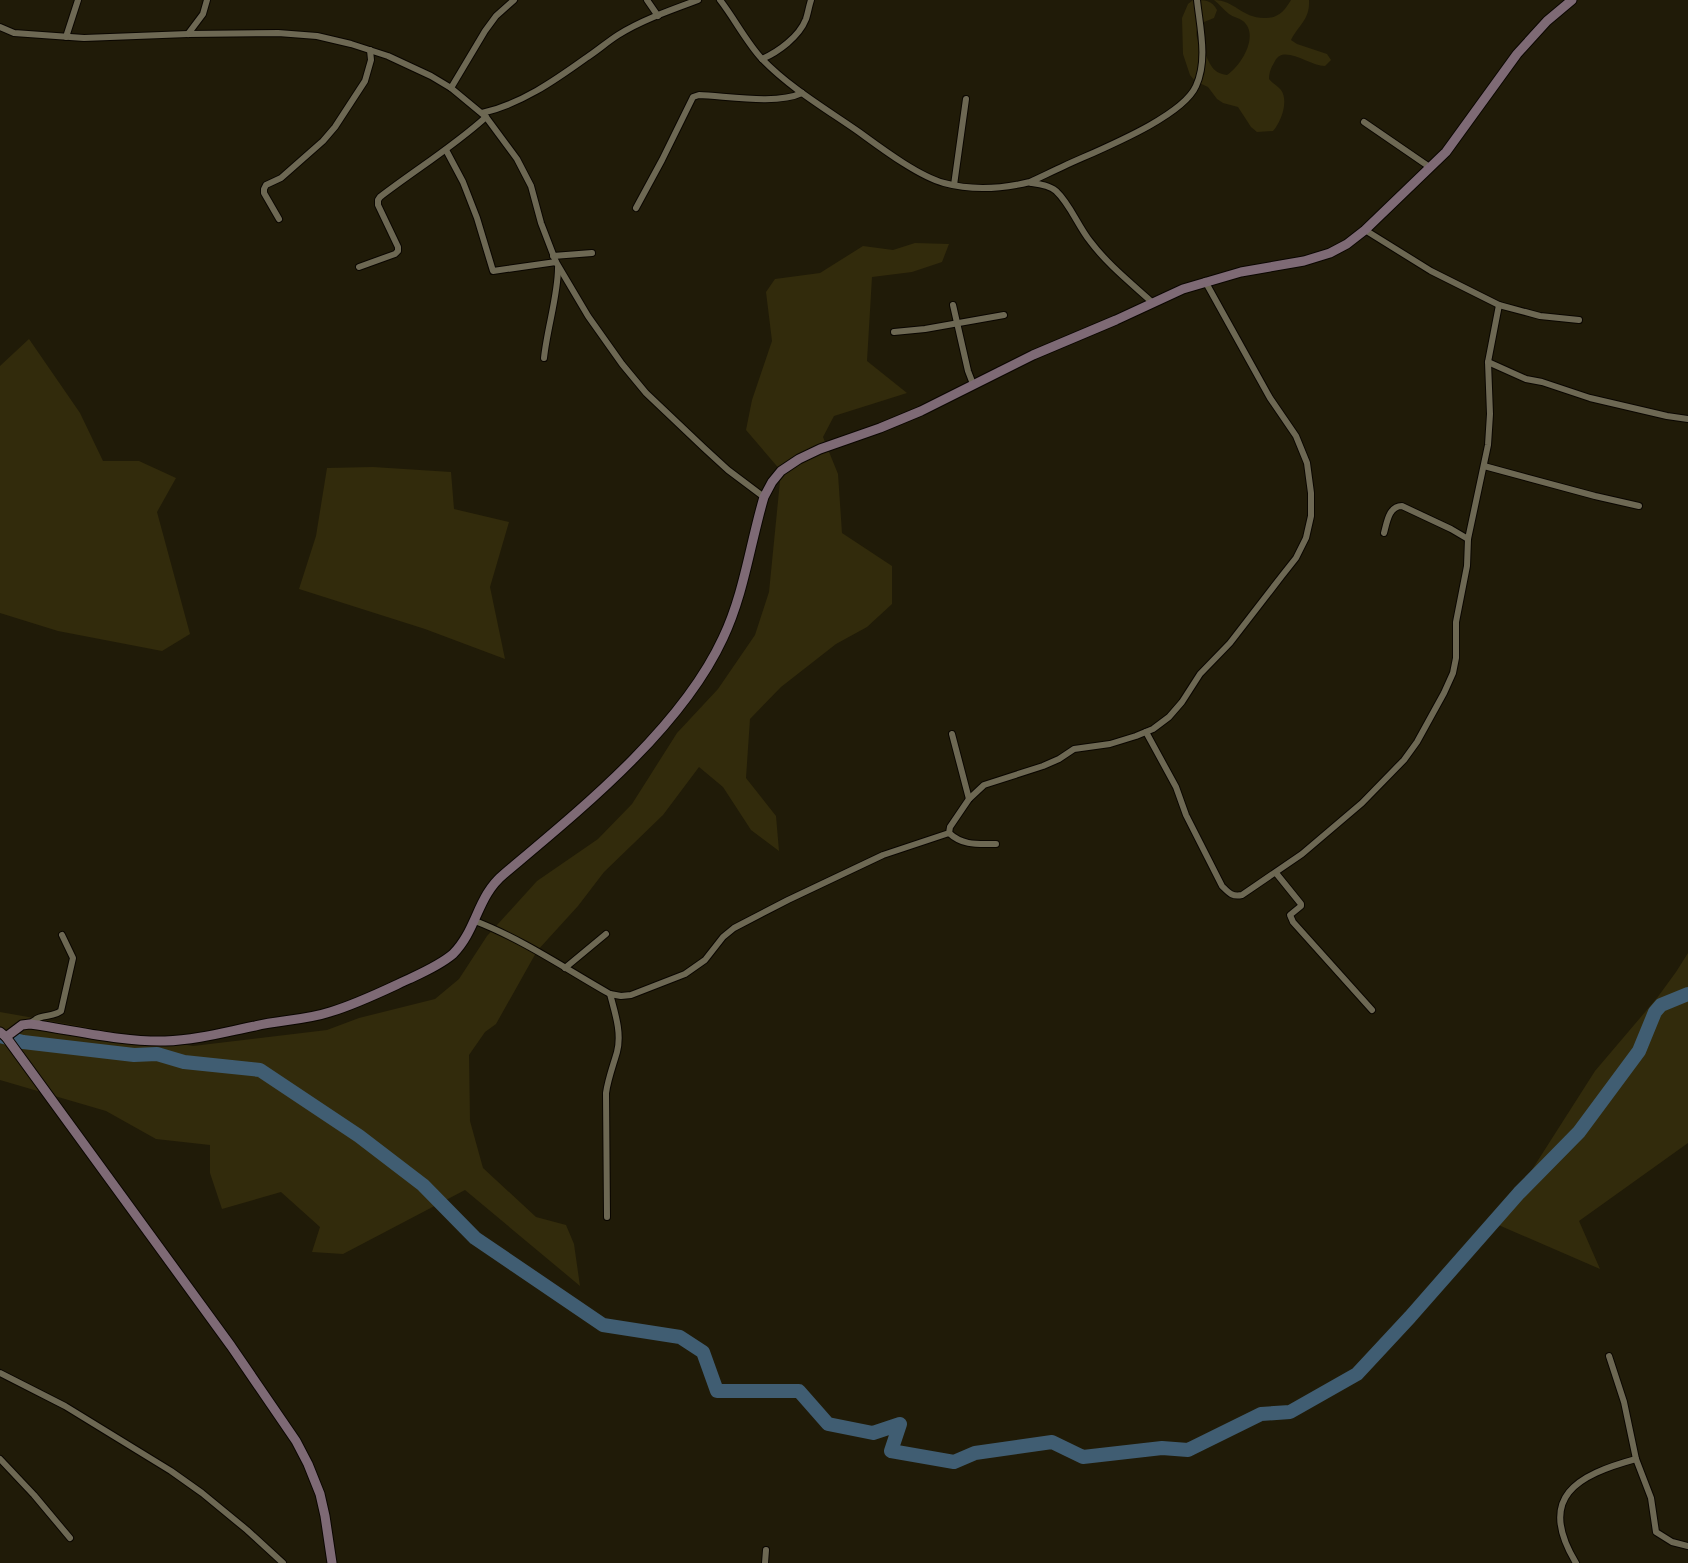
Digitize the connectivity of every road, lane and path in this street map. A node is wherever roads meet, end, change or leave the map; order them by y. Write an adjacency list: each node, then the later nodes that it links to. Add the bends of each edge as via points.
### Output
1 (78, 0): 13 (street)
2 (207, 0): 12 (street, via 203,14)
3 (514, 0): 18 (street, via 485,30)
4 (647, 0): 10 (street)
5 (698, 0): 10 (street)
6 (720, 0): 16 (street)
7 (811, 0): 15 (street, via 806,20 796,34)
8 (1197, 0): 25 (street, via 1203,50 1201,71 1191,95 1136,133)
9 (1572, 0): 24 (street, via 1547,21 1517,54)
10 (658, 16): 21 (street, via 618,35 536,91)
11 (0, 27): 13 (street, via 14,32)
12 (188, 34): 13 (street); 14 (street, via 278,32)
13 (66, 37)
14 (370, 50): 18 (street); 28 (street, via 371,60 365,81 335,127 318,146 264,189)
15 (773, 54): 16 (street); 17 (street)
16 (762, 59): 17 (street)
17 (771, 67): 19 (street)
18 (451, 88): 21 (street)
19 (802, 93): 26 (street, via 894,157 930,178); 27 (street, via 788,98 766,99 699,94 693,97)
20 (966, 99): 26 (street)
21 (484, 115): 23 (street); 31 (street, via 526,173)
22 (1364, 122): 24 (street)
23 (446, 150): 31 (street, via 474,209 493,271); 32 (street, via 380,197 378,205 398,251)
24 (1431, 168): 29 (street)
25 (1030, 182): 26 (street, via 980,189); 34 (street, via 1055,190 1102,256)
26 (954, 185)
27 (636, 208)
28 (279, 220)
29 (1365, 230): 33 (street, via 1347,244 1316,258); 36 (street, via 1431,271)
30 (592, 253): 31 (street)
31 (555, 261): 41 (street, via 558,275); 46 (street, via 588,316 646,393 728,470)
32 (359, 266)
33 (1205, 281): 34 (street); 50 (street, via 1270,398 1296,436 1307,464 1311,516 1306,538 1296,558 1230,643 1200,674 1182,702 1168,717)
34 (1153, 303): 43 (street)
35 (953, 305): 39 (street)
36 (1499, 305): 38 (street, via 1540,316); 42 (street)
37 (1004, 315): 39 (street)
38 (1579, 320)
39 (957, 324): 40 (street); 43 (street)
40 (894, 332)
41 (544, 358)
42 (1488, 362): 44 (street, via 1526,379 1590,398); 45 (street, via 1490,414)
43 (973, 384): 46 (street, via 921,411 799,459 782,471)
44 (1688, 419)
45 (1484, 466): 47 (street); 49 (street)
46 (764, 497): 56 (street, via 734,611 708,668 694,689 667,723 610,782 490,888)
47 (1639, 506)
48 (1384, 533): 49 (street, via 1392,509 1402,506)
49 (1468, 539): 55 (street, via 1467,566 1456,622 1455,667 1417,742 1362,803)
50 (1146, 732): 52 (street, via 1110,744 1074,749 1043,766 984,785); 55 (street, via 1222,886 1230,894 1242,895)
51 (952, 734): 52 (street)
52 (969, 799): 53 (street)
53 (949, 833): 54 (street, via 969,844); 60 (street, via 883,855 734,928 705,960 685,974 631,995)
54 (996, 844)
55 (1276, 873): 61 (street, via 1302,904 1290,915 1293,922)
56 (474, 921): 59 (street); 62 (street, via 454,953 437,966 329,1013 215,1036 162,1041)
57 (606, 934): 59 (street)
58 (62, 935): 62 (street, via 74,958 61,1011 38,1017)
59 (565, 968): 60 (street)
60 (610, 994): 64 (street, via 619,1038 606,1093)
61 (1372, 1010)
62 (30, 1024): 63 (street)
63 (3, 1035): 72 (street, via 231,1346 296,1441 320,1494)
64 (607, 1217)
65 (1610, 1356): 68 (street)
66 (0, 1373): 73 (street, via 64,1406 171,1471 210,1499)
67 (0, 1459): 69 (street)
68 (1636, 1459): 70 (street, via 1651,1498 1656,1532 1672,1542); 76 (street, via 1588,1475 1577,1482 1567,1496 1560,1523 1566,1547)
69 (70, 1538)
70 (1688, 1546)
71 (766, 1550): 75 (street)
72 (331, 1558): 74 (street)
73 (283, 1563)
74 (324, 1563)
75 (765, 1563)
76 (1576, 1563)

